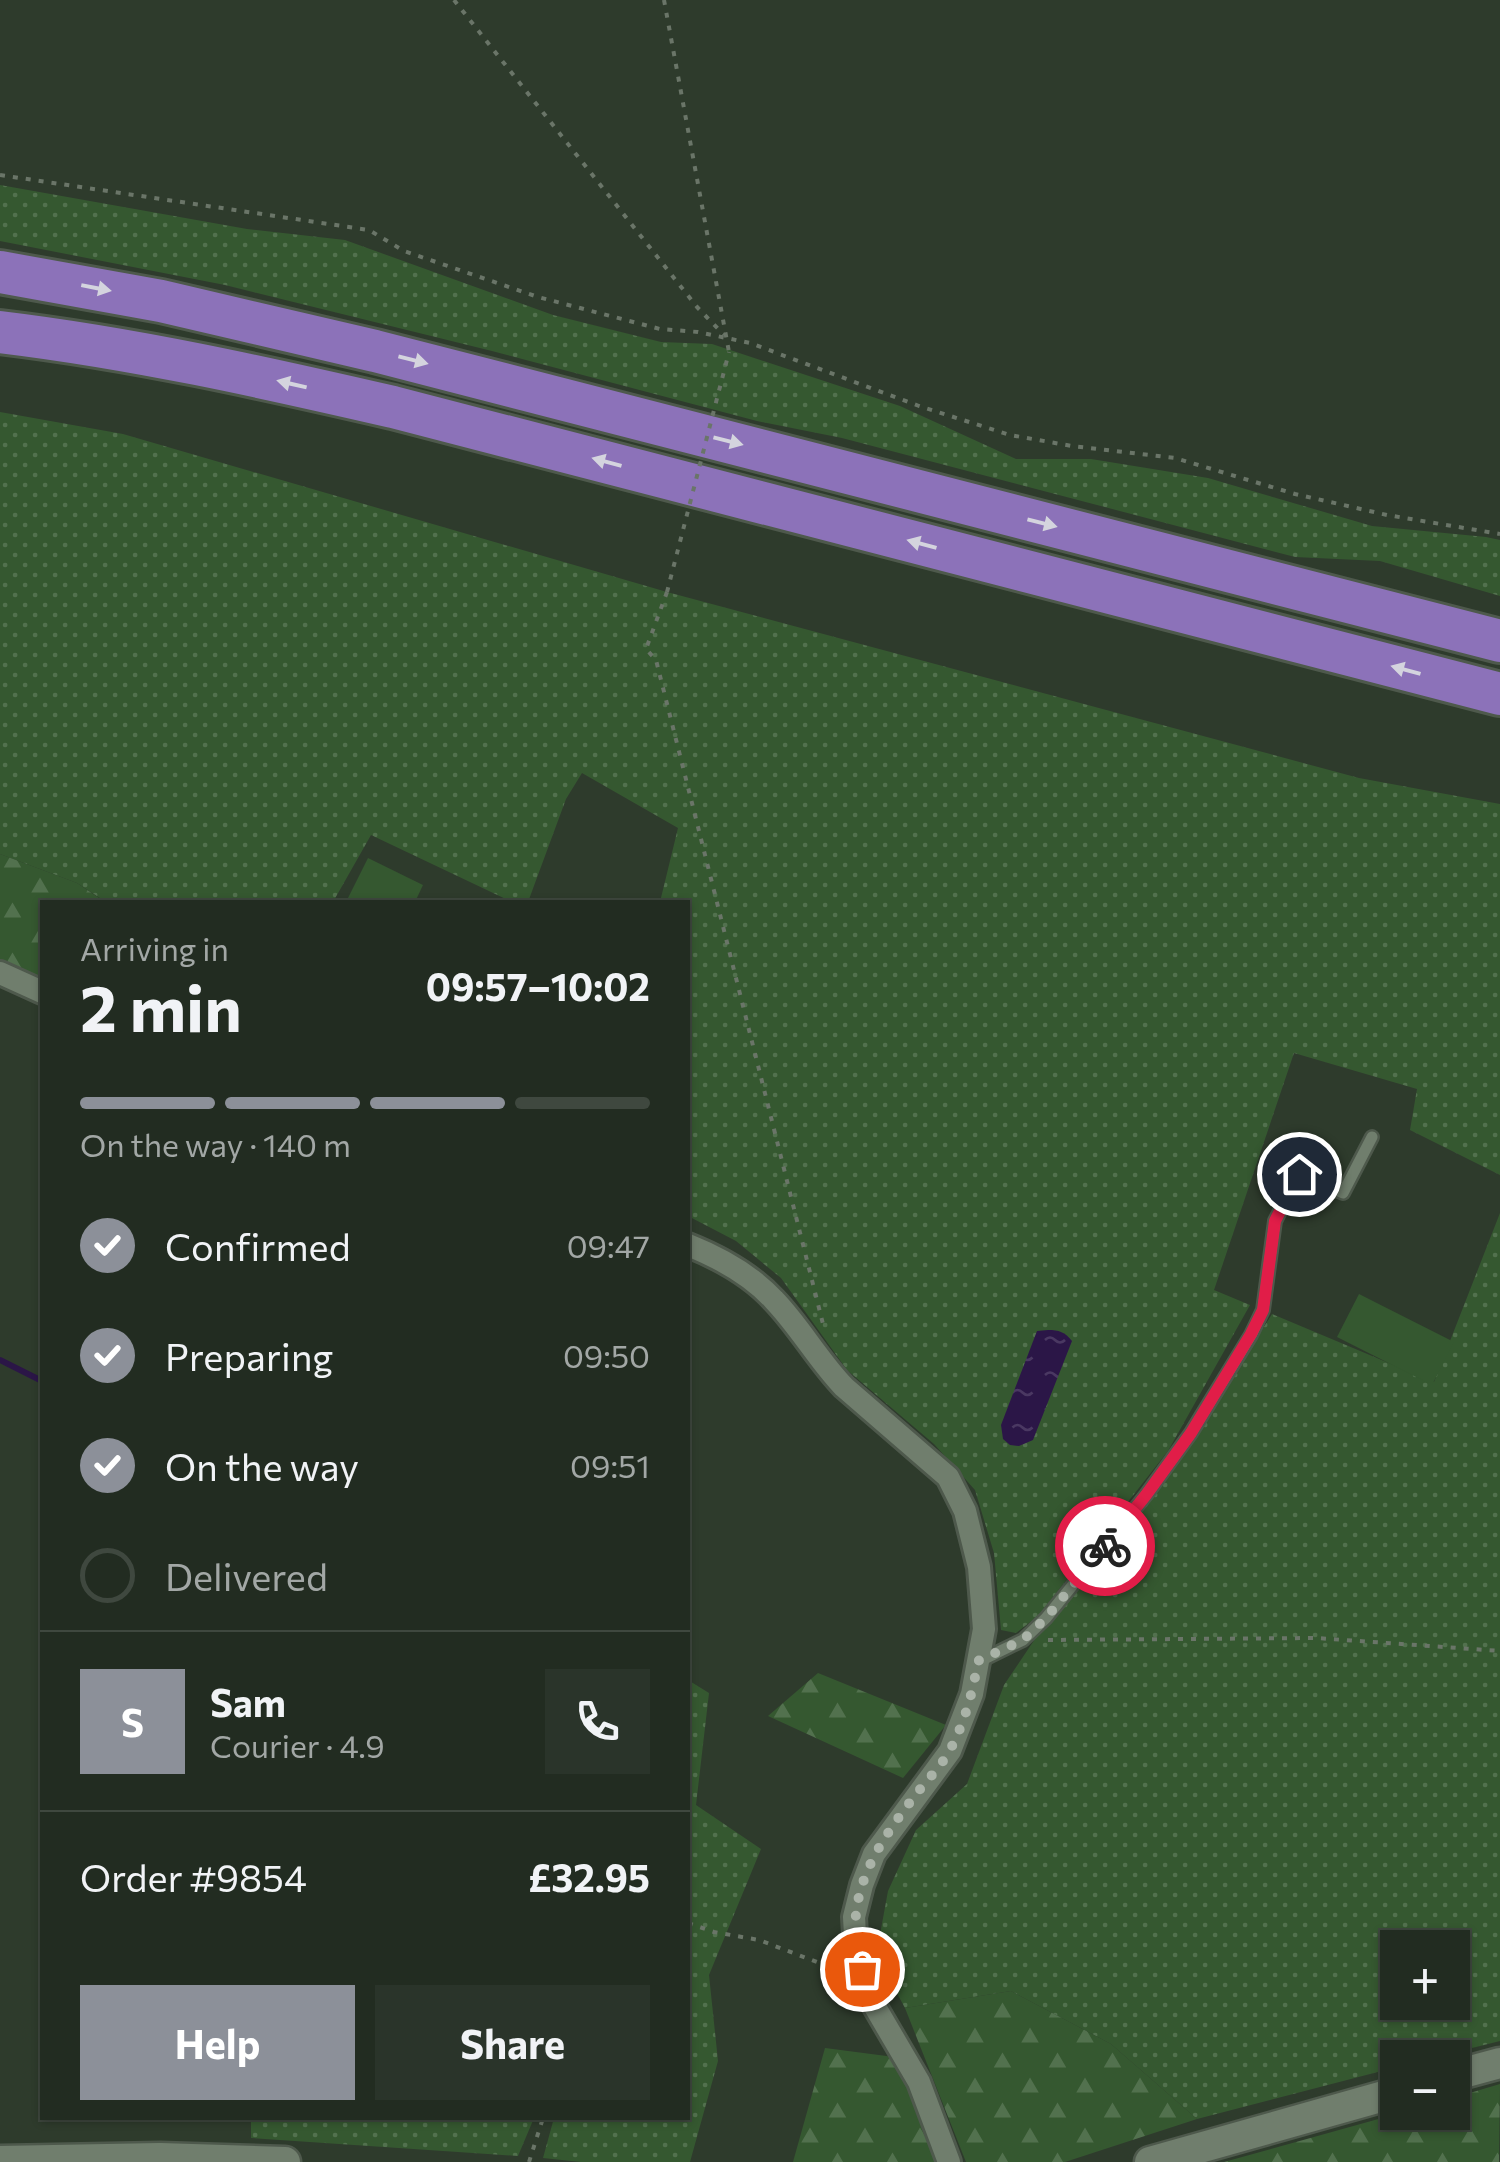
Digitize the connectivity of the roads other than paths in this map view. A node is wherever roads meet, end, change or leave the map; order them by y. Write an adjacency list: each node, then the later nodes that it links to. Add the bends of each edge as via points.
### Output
1 (0, 272): 3 (highway, one-way to 3, via 375,350)
2 (0, 332): 4 (highway, one-way to 2, via 393,407 127,350)
3 (1500, 640)
4 (1500, 694)
5 (0, 973): 6 (street)
6 (40, 991)
7 (1372, 1137): 9 (lane, via 1343,1193 1299,1174 1275,1221 1263,1310 1191,1433 1046,1618 1023,1640)
8 (690, 1246): 9 (street, via 758,1285 844,1387 948,1477 965,1511 979,1567 984,1629)
9 (978, 1661): 15 (street, via 950,1750 874,1854 854,1917 856,1952 871,2000 919,2082)
10 (1500, 2063): 11 (street)
11 (1470, 2071)
12 (1380, 2097): 16 (street)
13 (0, 2161): 14 (street)
14 (285, 2162)
15 (949, 2162)
16 (1150, 2162)

